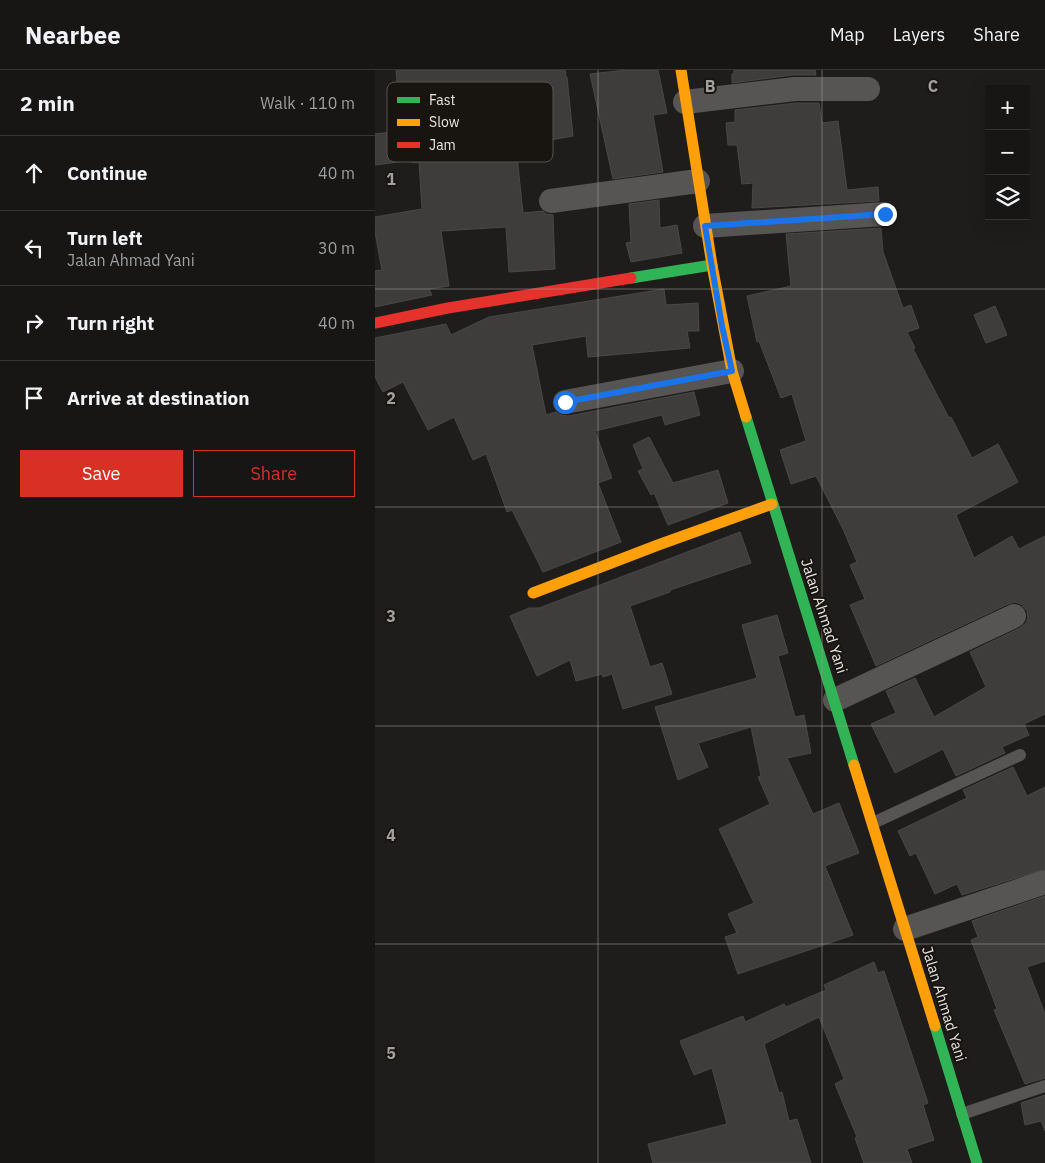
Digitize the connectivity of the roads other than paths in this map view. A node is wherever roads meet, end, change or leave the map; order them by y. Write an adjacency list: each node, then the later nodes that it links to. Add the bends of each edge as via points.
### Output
1 (681, 70): 3 (main road, Jalan Ahmad Yani)
2 (868, 89): 3 (street, via 795,89)
3 (685, 102): 4 (main road, Jalan Ahmad Yani)
4 (698, 181): 5 (street); 7 (main road, Jalan Ahmad Yani)
5 (551, 201)
6 (885, 214): 7 (street)
7 (705, 226): 8 (main road, Jalan Ahmad Yani)
8 (712, 265): 9 (main road, via 447,308); 10 (main road, Jalan Ahmad Yani)
9 (375, 323)
10 (732, 371): 11 (street); 12 (main road, Jalan Ahmad Yani)
11 (565, 402)
12 (772, 504): 13 (main road); 15 (main road, Jalan Ahmad Yani)
13 (533, 593)
14 (1014, 616): 15 (street)
15 (835, 700): 17 (main road, Jalan Ahmad Yani)
16 (1020, 755): 17 (lane)
17 (873, 823): 19 (main road, Jalan Ahmad Yani)
18 (1045, 882): 19 (street)
19 (905, 929): 21 (main road, Jalan Ahmad Yani)
20 (1045, 1086): 21 (lane)
21 (962, 1114): 22 (main road, Jalan Ahmad Yani)
22 (977, 1163)

